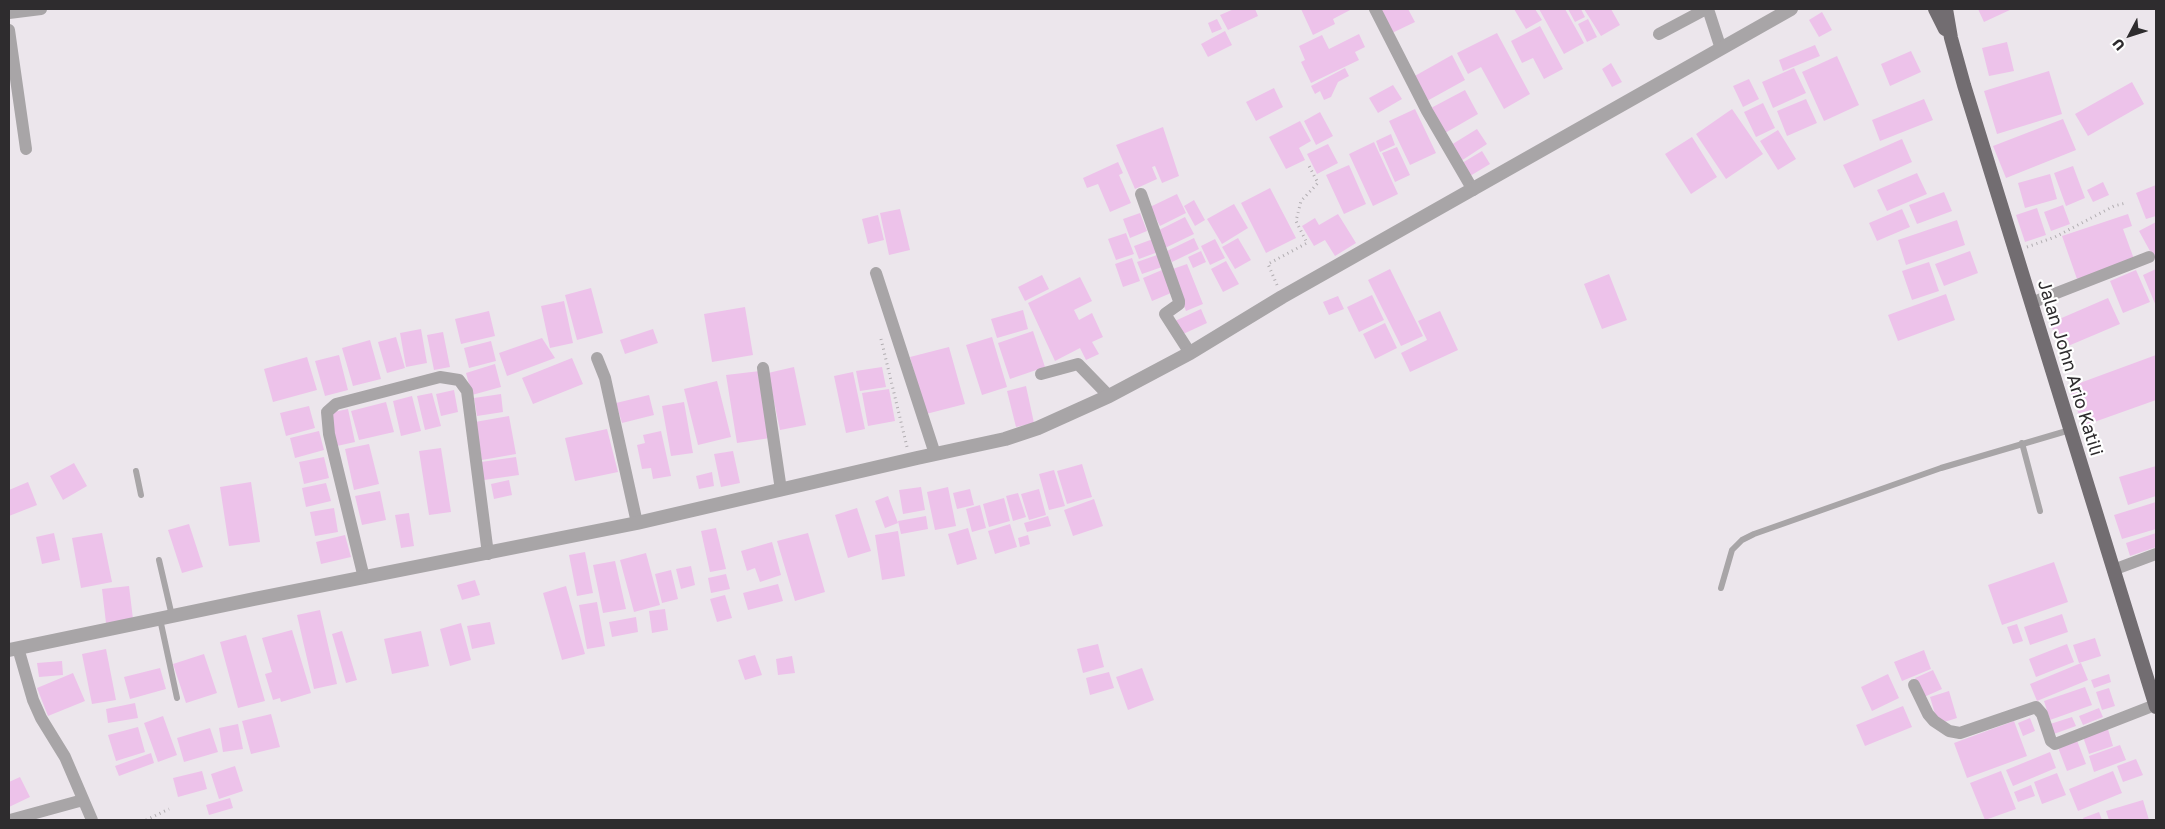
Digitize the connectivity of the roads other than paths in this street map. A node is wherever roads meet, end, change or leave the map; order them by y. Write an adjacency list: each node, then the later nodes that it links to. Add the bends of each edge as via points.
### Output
1 (41, 9): 7 (street)
2 (1375, 9): 13 (street, via 1427,112)
3 (1707, 9): 9 (street); 11 (street)
4 (1791, 9): 11 (street)
5 (1935, 9): 10 (main road, Jalan John Ario Katili)
6 (1946, 9): 10 (main road, Jalan John Ario Katili)
7 (9, 13)
8 (9, 30): 12 (street)
9 (1659, 34)
10 (1951, 38): 17 (main road, Jalan John Ario Katili)
11 (1721, 49): 13 (street)
12 (26, 149)
13 (1473, 190): 18 (street, via 1282,297)
14 (1141, 194): 18 (street, via 1179,301 1165,314)
15 (2149, 257): 17 (street)
16 (876, 273): 25 (street)
17 (2031, 303): 23 (main road, Jalan John Ario Katili)
18 (1190, 353): 22 (street)
19 (597, 358): 30 (street, via 605,378)
20 (763, 368): 27 (street)
21 (1041, 374): 22 (street, via 1078,364)
22 (1109, 396): 25 (street, via 1005,439)
23 (2070, 430): 24 (lane); 34 (main road, Jalan John Ario Katili)
24 (2022, 443): 29 (lane); 36 (lane, via 1941,468 1748,537 1732,550)
25 (935, 454): 27 (street)
26 (136, 471): 28 (lane)
27 (781, 490): 30 (street)
28 (141, 495)
29 (2040, 510)
30 (637, 523): 31 (street)
31 (488, 554): 35 (street); 35 (street, via 467,391 459,380 440,377 336,404 327,412 329,434)
32 (2156, 554): 34 (street)
33 (159, 560): 37 (lane)
34 (2113, 570): 41 (main road, Jalan John Ario Katili)
35 (364, 578): 37 (street)
36 (1721, 588)
37 (166, 617): 38 (street); 40 (lane)
38 (13, 649): 42 (street, via 41,718 65,757)
39 (1914, 685): 41 (street, via 1928,714 1949,731 1960,733 2036,708 2042,714 2055,744)
40 (177, 698)
41 (2156, 706)
42 (83, 800): 43 (street); 44 (street)
43 (10, 820)
44 (92, 820)

